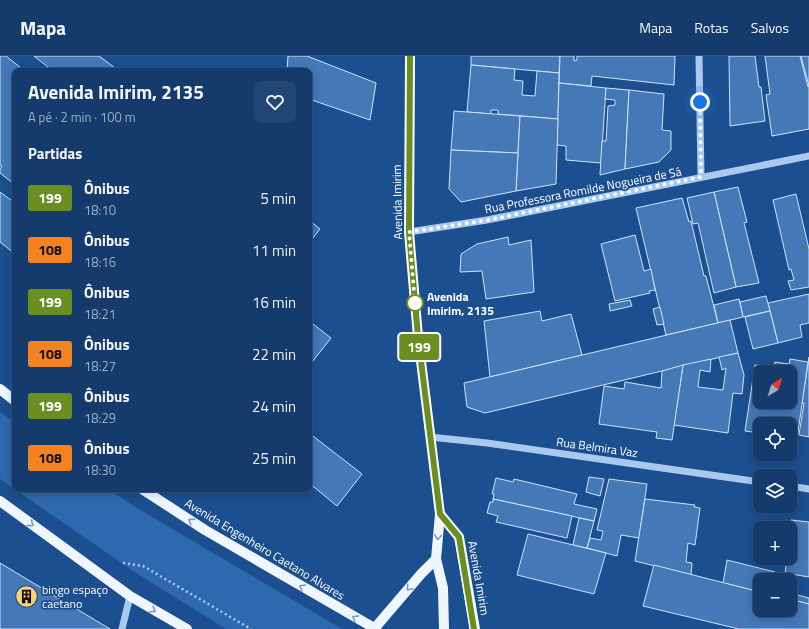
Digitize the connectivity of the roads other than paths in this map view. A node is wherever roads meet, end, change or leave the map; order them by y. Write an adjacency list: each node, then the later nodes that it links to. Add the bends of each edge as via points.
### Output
1 (410, 56): 5 (main road, Avenida Imirim)
2 (699, 56): 4 (street)
3 (809, 156): 4 (street, Rua Professora Romilde Nogueira de Sá)
4 (701, 177): 5 (street, Rua Professora Romilde Nogueira de Sá, via 488,220)
5 (409, 232): 8 (main road, Avenida Imirim)
6 (0, 389): 7 (main road)
7 (12, 399)
8 (430, 437): 9 (street, Rua Belmira Vaz); 14 (main road, Avenida Imirim)
9 (753, 481)
10 (797, 487): 11 (street)
11 (809, 489)
12 (147, 492): 19 (main road, Avenida Engenheiro Caetano Alvares, one-way to 12, via 206,530)
13 (0, 501): 16 (main road, one-way to 16)
14 (440, 514): 15 (main road, Avenida Imirim, one-way to 15); 21 (main road, Avenida Imirim, via 459,537)
15 (436, 559): 19 (main road, one-way to 19); 20 (main road, Avenida Imirim, via 443,588)
16 (130, 596): 17 (street); 18 (main road, one-way to 18)
17 (122, 629)
18 (186, 629)
19 (375, 629)
20 (444, 629)
21 (474, 629)

